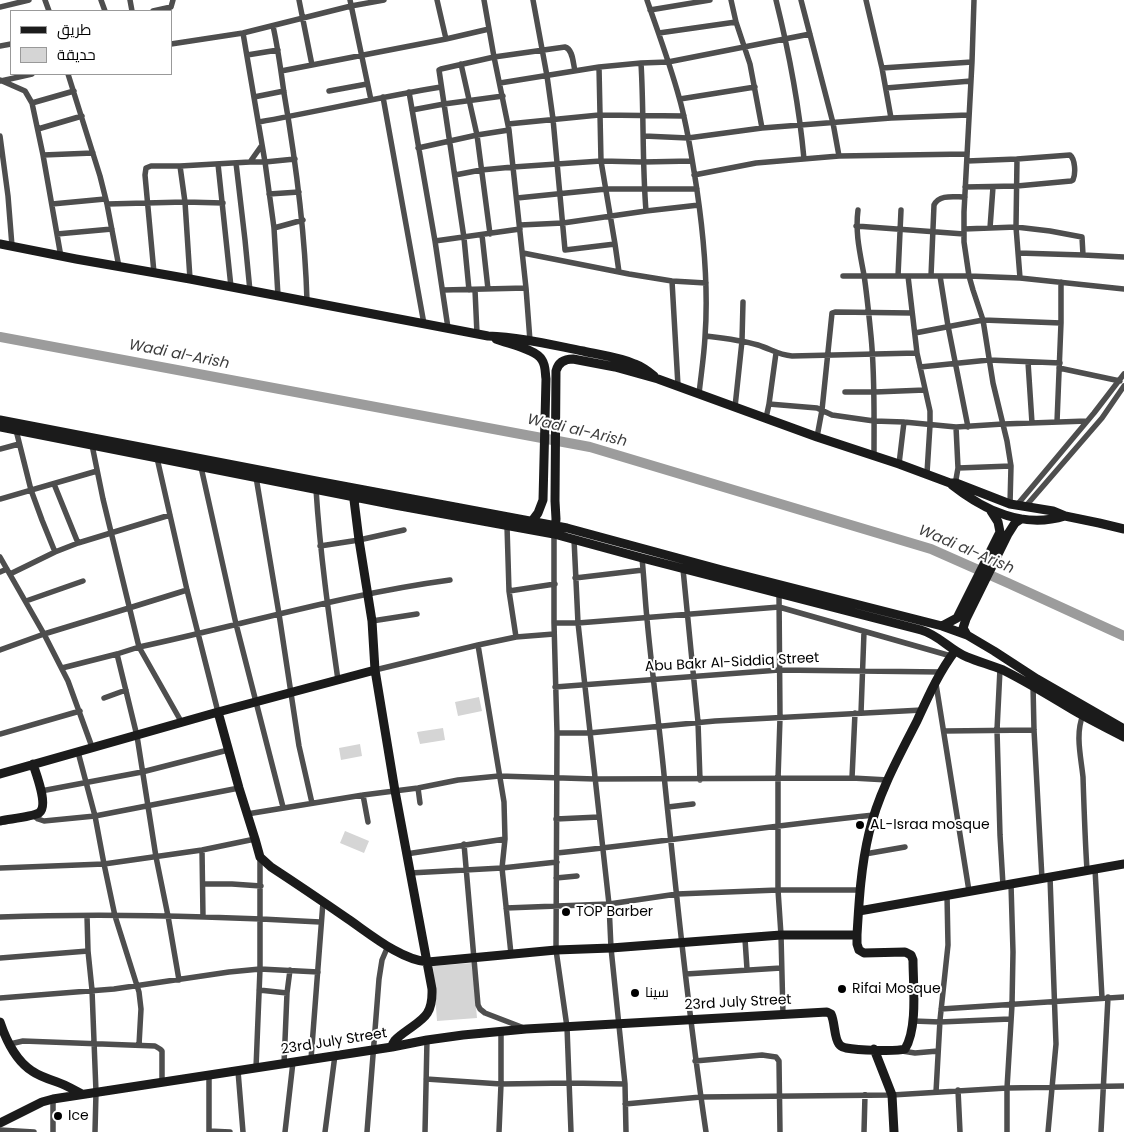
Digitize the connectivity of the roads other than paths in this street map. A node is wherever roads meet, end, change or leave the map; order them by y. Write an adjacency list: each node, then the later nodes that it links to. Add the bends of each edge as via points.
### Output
1 (29, 0): 15 (street)
2 (173, 0): 18 (street, via 171,7)
3 (300, 0): 20 (street)
4 (384, 0): 16 (street)
5 (438, 0): 27 (street)
6 (484, 0): 23 (street)
7 (533, 0): 32 (street)
8 (647, 0): 19 (street)
9 (710, 0): 19 (street)
10 (731, 0): 21 (street)
11 (776, 0): 28 (street)
12 (801, 0): 26 (street)
13 (866, 0): 42 (street)
14 (974, 0): 37 (street)
15 (10, 2): 17 (street)
16 (351, 3): 20 (street); 34 (street)
17 (0, 7)
18 (160, 10)
19 (650, 10): 25 (street)
20 (302, 19): 22 (street); 40 (street)
21 (736, 22): 25 (street); 30 (street)
22 (273, 26): 24 (street); 31 (street)
23 (490, 29): 27 (street); 35 (street)
24 (243, 33): 29 (street); 33 (street)
25 (659, 33): 36 (street)
26 (810, 34): 28 (street); 77 (street)
27 (446, 39): 34 (street)
28 (786, 39): 30 (street); 78 (street)
29 (172, 44)
30 (745, 48): 36 (street); 53 (street)
31 (278, 50): 33 (street); 43 (street)
32 (542, 50): 35 (street); 44 (street, via 568,48); 47 (street)
33 (247, 55): 60 (street)
34 (361, 56): 40 (street); 51 (street)
35 (494, 57): 39 (street); 50 (street)
36 (668, 62): 38 (street); 62 (street)
37 (972, 62): 42 (street); 49 (street)
38 (641, 63): 41 (street); 69 (street)
39 (461, 64): 52 (street, via 440,70); 64 (street)
40 (312, 66): 43 (street)
41 (598, 67): 44 (street); 68 (street)
42 (882, 68): 54 (street)
43 (281, 71): 57 (street)
44 (575, 71): 47 (street)
45 (27, 75): 48 (street)
46 (68, 75): 55 (street)
47 (547, 76): 50 (street); 75 (street)
48 (1, 80): 65 (street, via 25,91)
49 (971, 81): 54 (street); 70 (street)
50 (500, 83): 59 (street)
51 (367, 84): 56 (street); 63 (street)
52 (441, 87): 58 (street); 66 (street)
53 (755, 87): 62 (street); 80 (street)
54 (886, 88): 74 (street)
55 (74, 91): 65 (street); 71 (street)
56 (329, 91)
57 (284, 92): 60 (street); 73 (street)
58 (408, 92): 61 (street); 67 (street)
59 (503, 96): 64 (street); 79 (street)
60 (254, 97): 76 (street)
61 (383, 97): 63 (street); 186 (street)
62 (680, 99): 72 (street)
63 (371, 100): 73 (street)
64 (470, 100): 66 (street); 82 (street)
65 (32, 103): 81 (street)
66 (444, 104): 67 (street); 86 (street)
67 (412, 110): 88 (street)
68 (599, 115): 69 (street); 75 (street); 96 (street)
69 (643, 115): 72 (street); 84 (street)
70 (968, 115): 74 (street); 92 (street)
71 (82, 116): 81 (street); 89 (street)
72 (684, 116): 85 (street)
73 (288, 117): 76 (street); 93 (street)
74 (891, 118): 77 (street)
75 (554, 119): 79 (street); 104 (street)
76 (259, 122): 87 (street)
77 (833, 123): 78 (street); 91 (street)
78 (801, 125): 80 (street); 94 (street)
79 (509, 127): 82 (street); 106 (street)
80 (762, 128): 85 (street)
81 (38, 129): 90 (street)
82 (477, 135): 86 (street); 107 (street)
83 (0, 136): 102 (street)
84 (644, 136): 85 (street); 100 (street)
85 (688, 138): 97 (street)
86 (450, 142): 88 (street); 108 (street)
87 (262, 145): 98 (street); 99 (street)
88 (418, 148): 146 (street)
89 (93, 153): 90 (street); 121 (street)
90 (43, 155): 125 (street)
91 (839, 156): 92 (street); 94 (street)
92 (967, 157): 95 (street); 111 (street)
93 (295, 159): 99 (street); 116 (street)
94 (804, 159): 109 (street, via 756,163)
95 (1017, 159): 110 (street); 110 (street, via 1070,155 1075,176 1070,181)
96 (601, 161): 100 (street); 104 (street); 113 (street)
97 (692, 161): 100 (street); 109 (street)
98 (250, 162): 99 (street); 101 (street)
99 (265, 162): 117 (street)
100 (643, 162): 114 (street)
101 (236, 163): 103 (street); 178 (street)
102 (2, 164): 149 (street)
103 (218, 164): 105 (street); 124 (street)
104 (557, 165): 106 (street); 118 (street)
105 (180, 166): 122 (street); 123 (street, via 146,168)
106 (513, 167): 107 (street); 120 (street)
107 (481, 170): 108 (street); 143 (street)
108 (455, 175): 145 (street)
109 (694, 175): 115 (street)
110 (1017, 186): 112 (street); 135 (street)
111 (965, 187): 112 (street); 119 (street)
112 (993, 187): 137 (street)
113 (606, 189): 114 (street); 118 (street); 130 (street)
114 (644, 189): 115 (street); 129 (street)
115 (697, 189): 126 (street)
116 (299, 192): 117 (street); 131 (street)
117 (270, 194): 136 (street)
118 (560, 194): 120 (street); 132 (street)
119 (965, 197): 140 (street); 141 (street, via 944,197 936,201)
120 (517, 198): 134 (street)
121 (106, 202): 123 (street); 125 (street); 138 (street)
122 (185, 202): 123 (street); 124 (street); 168 (street)
123 (148, 203): 159 (street)
124 (223, 203): 172 (street)
125 (52, 204): 142 (street)
126 (699, 205): 129 (street); 171 (street)
127 (858, 210): 133 (street)
128 (901, 210): 139 (street)
129 (646, 211): 130 (street)
130 (611, 216): 132 (street); 148 (street)
131 (303, 220): 136 (street); 180 (street)
132 (563, 223): 134 (street); 150 (street)
133 (856, 226): 139 (street); 161 (street)
134 (520, 227): 143 (street); 151 (street)
135 (1016, 227): 137 (street); 152 (street); 153 (street, via 1082,237)
136 (274, 228): 179 (street)
137 (990, 228): 140 (street)
138 (112, 229): 142 (street); 157 (street)
139 (900, 230): 141 (street); 162 (street)
140 (964, 231): 141 (street); 166 (street)
141 (933, 232): 164 (street)
142 (57, 234): 154 (street)
143 (490, 234): 144 (street)
144 (482, 235): 145 (street); 174 (street)
145 (464, 238): 146 (street); 177 (street)
146 (436, 241): 176 (street)
147 (0, 244): 149 (street)
148 (616, 244): 150 (street); 158 (street)
149 (12, 246): 154 (street)
150 (566, 250): 156 (street)
151 (523, 253): 156 (street); 173 (street)
152 (1018, 253): 153 (street); 167 (street)
153 (1083, 255): 155 (street)
154 (61, 257): 157 (street)
155 (1124, 257)
156 (567, 262): 158 (street)
157 (119, 268): 159 (street)
158 (619, 272): 169 (street)
159 (154, 273): 168 (street)
160 (843, 276): 161 (street)
161 (864, 276): 162 (street); 182 (street)
162 (898, 276): 163 (street)
163 (908, 276): 164 (street); 183 (street)
164 (931, 276): 165 (street)
165 (940, 276): 166 (street); 187 (street)
166 (969, 276): 167 (street); 184 (street)
167 (1020, 278): 170 (street)
168 (190, 279): 172 (street)
169 (672, 281): 171 (street); 206 (street)
170 (1061, 282): 175 (street); 185 (street)
171 (706, 283): 192 (street)
172 (231, 287): 178 (street)
173 (526, 288): 174 (street); 193 (street)
174 (488, 289): 177 (street)
175 (1124, 289)
176 (443, 290): 177 (street); 188 (street)
177 (472, 290): 190 (street)
178 (250, 291): 179 (street)
179 (278, 296): 180 (street)
180 (307, 301): 186 (street)
181 (743, 302): 194 (street)
182 (868, 313): 183 (street); 197 (street); 198 (street, via 832,313)
183 (912, 313): 189 (street)
184 (983, 320): 185 (street); 187 (street); 199 (street)
185 (1061, 323): 202 (street)
186 (424, 324): 188 (street)
187 (948, 326): 189 (street); 201 (street)
188 (448, 328): 190 (street)
189 (915, 333): 196 (street)
190 (477, 334): 191 (street)
191 (488, 336): 193 (street); 254 (street, via 530,351 539,356 545,366 543,500)
192 (706, 336): 194 (street); 211 (street)
193 (530, 340): 205 (street, via 635,364)
194 (742, 341): 195 (street); 213 (street)
195 (776, 353): 198 (street); 212 (street)
196 (917, 353): 197 (street); 203 (street)
197 (873, 354): 198 (street); 210 (street)
198 (828, 356): 214 (street)
199 (989, 360): 200 (street); 201 (street); 224 (street)
200 (1028, 362): 202 (street); 223 (street)
201 (956, 363): 203 (street); 228 (street)
202 (1060, 365): 207 (street); 221 (street)
203 (920, 367): 208 (street)
204 (1124, 374): 207 (street)
205 (658, 379): 206 (street); 258 (street, via 573,359 558,365)
206 (678, 386): 211 (street)
207 (1122, 388): 215 (street); 217 (street)
208 (925, 390): 210 (street); 225 (street)
209 (845, 392): 210 (street)
210 (875, 392): 219 (street)
211 (699, 394): 213 (street)
212 (769, 404): 214 (street); 216 (street)
213 (735, 407): 216 (street)
214 (822, 410): 219 (street, via 835,416); 230 (street)
215 (1094, 413): 217 (street); 222 (street)
216 (766, 418): 230 (street)
217 (1102, 418): 249 (street)
218 (0, 420): 247 (street)
219 (874, 421): 220 (street); 234 (street)
220 (904, 422): 225 (street); 236 (street)
221 (1057, 422): 222 (street); 223 (street)
222 (1087, 422): 249 (street)
223 (1032, 423): 224 (street)
224 (1003, 424): 228 (street); 237 (street)
225 (930, 425): 227 (street); 241 (street)
226 (0, 427): 229 (street)
227 (956, 427): 228 (street); 239 (street)
228 (968, 427)
229 (16, 430): 231 (street); 232 (street)
230 (817, 437): 234 (street)
231 (19, 444): 233 (street); 246 (street)
232 (92, 446): 235 (street); 240 (street)
233 (0, 449)
234 (874, 455): 236 (street)
235 (157, 458): 238 (street); 251 (street)
236 (899, 464): 241 (street)
237 (1011, 466): 239 (street); 249 (street)
238 (201, 467): 242 (street); 292 (street)
239 (958, 468): 244 (street)
240 (97, 471): 243 (street); 259 (street)
241 (927, 474): 244 (street)
242 (256, 477): 245 (street); 284 (street)
243 (54, 484): 246 (street); 263 (street)
244 (954, 484): 249 (street); 250 (street)
245 (316, 489): 247 (street); 264 (street)
246 (31, 490): 248 (street); 265 (street)
247 (353, 492): 254 (street); 255 (street); 261 (street)
248 (0, 500)
249 (1017, 505): 252 (street)
250 (991, 511): 253 (street); 260 (street)
251 (170, 515): 259 (street); 276 (street)
252 (1065, 516): 253 (street, via 1048,520); 256 (street)
253 (1021, 519): 260 (street)
254 (532, 521): 258 (street)
255 (507, 526): 258 (street); 277 (street)
256 (1124, 529)
257 (404, 530): 261 (street)
258 (555, 530): 262 (street); 275 (street); 293 (street, via 567,528)
259 (112, 532): 263 (street); 283 (street)
260 (1004, 533): 286 (street)
261 (359, 540): 264 (street); 279 (street)
262 (574, 540): 267 (street); 272 (street)
263 (78, 542): 265 (street)
264 (320, 546): 281 (street)
265 (55, 552): 270 (street)
266 (0, 557): 270 (street)
267 (642, 558): 268 (street); 269 (street)
268 (683, 569): 278 (street); 287 (street)
269 (643, 570): 272 (street); 288 (street)
270 (8, 571): 271 (street); 280 (street)
271 (0, 572)
272 (575, 578): 291 (street)
273 (450, 580): 279 (street)
274 (82, 581): 280 (street)
275 (555, 584): 277 (street); 290 (street)
276 (186, 590): 283 (street); 295 (street)
277 (509, 591): 299 (street)
278 (779, 593): 282 (street); 303 (street, via 930,632)
279 (368, 594): 281 (street); 289 (street)
280 (26, 601): 296 (street)
281 (327, 604): 284 (street); 314 (street)
282 (779, 607): 287 (street); 294 (street); 308 (street)
283 (129, 608): 296 (street); 301 (street)
284 (279, 614): 292 (street); 320 (street)
285 (417, 614): 289 (street)
286 (963, 614): 293 (street); 298 (street)
287 (688, 615): 288 (street); 312 (street)
288 (646, 618): 291 (street); 313 (street)
289 (372, 621): 307 (street)
290 (554, 623): 291 (street); 297 (street)
291 (578, 623): 316 (street)
292 (236, 624): 295 (street); 322 (street)
293 (942, 626): 298 (street)
294 (864, 632): 303 (street); 309 (street)
295 (198, 633): 301 (street); 326 (street)
296 (44, 634): 302 (street); 306 (street)
297 (554, 634): 299 (street); 318 (street)
298 (966, 635): 305 (street)
299 (516, 638): 300 (street)
300 (478, 645): 307 (street); 347 (street)
301 (138, 647): 304 (street); 330 (street)
302 (0, 650)
303 (953, 653): 310 (street); 311 (street)
304 (117, 654): 306 (street); 319 (street)
305 (1012, 662): 310 (street); 324 (street)
306 (62, 668): 325 (street)
307 (376, 670): 314 (street); 359 (street)
308 (779, 670): 309 (street, Abu Bakr Al-Siddiq Street); 312 (street, Abu Bakr Al-Siddiq Street); 328 (street)
309 (863, 670): 311 (street, Abu Bakr Al-Siddiq Street); 327 (street)
310 (1004, 671): 317 (street); 333 (street)
311 (941, 672): 315 (street)
312 (694, 677): 313 (street, Abu Bakr Al-Siddiq Street); 329 (street)
313 (654, 679): 316 (street, Abu Bakr Al-Siddiq Street); 331 (street)
314 (338, 680): 320 (street)
315 (936, 682): 323 (street); 335 (street)
316 (584, 685): 318 (street, Abu Bakr Al-Siddiq Street); 337 (street)
317 (1033, 685): 324 (street); 334 (street)
318 (556, 686): 336 (street)
319 (126, 690): 321 (street); 339 (street)
320 (291, 693): 322 (street); 361 (street)
321 (104, 698)
322 (257, 702): 326 (street); 365 (street)
323 (922, 710): 327 (street); 354 (street)
324 (1079, 710): 332 (street); 340 (street); 394 (street)
325 (80, 711): 338 (street); 341 (street)
326 (218, 712): 330 (street); 342 (street)
327 (858, 713): 328 (street); 349 (street)
328 (780, 718): 329 (street); 352 (street)
329 (698, 722): 331 (street); 353 (street)
330 (182, 723): 339 (street)
331 (659, 726): 337 (street); 351 (street)
332 (1124, 728)
333 (997, 730): 334 (street); 335 (street); 400 (street, via 1000,835)
334 (1034, 730): 398 (street)
335 (944, 732): 404 (street)
336 (557, 733): 337 (street); 348 (street)
337 (590, 733): 350 (street)
338 (0, 734)
339 (136, 736): 341 (street); 345 (street)
340 (1124, 737)
341 (92, 747): 343 (street)
342 (228, 750): 345 (street); 356 (street)
343 (78, 752): 344 (street); 355 (street)
344 (33, 764): 346 (street); 358 (street)
345 (142, 772): 355 (street); 364 (street)
346 (0, 774)
347 (499, 776): 348 (street); 357 (street); 377 (street)
348 (557, 778): 350 (street); 372 (street)
349 (852, 778): 352 (street); 354 (street)
350 (596, 779): 351 (street); 371 (street)
351 (665, 779): 353 (street); 366 (street)
352 (778, 779): 353 (street); 375 (street)
353 (700, 780)
354 (888, 780): 369 (street)
355 (87, 782): 358 (street); 370 (street)
356 (239, 788): 364 (street); 367 (street)
357 (418, 788): 359 (street); 362 (street)
358 (41, 790): 368 (street, via 42,808)
359 (395, 791): 360 (street); 384 (street)
360 (363, 795): 361 (street); 374 (street)
361 (312, 803): 365 (street)
362 (420, 803)
363 (693, 804): 366 (street)
364 (148, 807): 370 (street); 386 (street)
365 (283, 807): 367 (street)
366 (668, 807): 378 (street)
367 (247, 814): 376 (street)
368 (33, 815): 370 (street, via 44,821); 373 (street)
369 (874, 815): 375 (street); 385 (street)
370 (95, 816): 389 (street)
371 (599, 817): 372 (street); 381 (street)
372 (556, 819): 383 (street)
373 (0, 821)
374 (368, 822)
375 (778, 825): 378 (street); 402 (street)
376 (255, 839): 382 (street); 387 (street)
377 (506, 839): 379 (street); 392 (street)
378 (671, 840): 381 (street); 405 (street)
379 (464, 844): 384 (street); 393 (street)
380 (905, 847): 385 (street)
381 (602, 848): 383 (street); 408 (street)
382 (202, 850): 386 (street); 399 (street)
383 (557, 853): 388 (street)
384 (406, 854): 395 (street)
385 (865, 854): 403 (street)
386 (156, 856): 389 (street); 414 (street)
387 (260, 857): 401 (street); 407 (street)
388 (556, 862): 392 (street); 397 (street)
389 (104, 864): 391 (street); 413 (street)
390 (1124, 864): 394 (street)
391 (0, 868)
392 (502, 868): 393 (street); 410 (street)
393 (466, 870): 395 (street); 429 (street)
394 (1091, 870): 398 (street); 442 (street)
395 (410, 873): 430 (street)
396 (577, 876): 397 (street)
397 (556, 878): 409 (street)
398 (1046, 878): 400 (street); 445 (street)
399 (203, 884): 401 (street); 416 (street)
400 (1007, 885): 404 (street); 446 (street, via 1013,952)
401 (261, 886): 417 (street)
402 (778, 890): 403 (street); 405 (street); 420 (street)
403 (860, 890): 411 (street)
404 (969, 891): 406 (street)
405 (677, 894): 408 (street); 422 (street)
406 (947, 895): 411 (street); 447 (street, via 948,945)
407 (323, 902): 418 (street); 423 (street)
408 (609, 904): 409 (street); 424 (street)
409 (556, 906): 410 (street); 425 (street)
410 (506, 908): 427 (street)
411 (859, 910): 419 (street)
412 (87, 916): 413 (street); 415 (street); 426 (street)
413 (115, 916): 414 (street); 438 (street)
414 (168, 916): 416 (street); 437 (street)
415 (0, 917)
416 (203, 918): 417 (street)
417 (261, 919): 418 (street); 432 (street)
418 (320, 922): 435 (street)
419 (857, 935): 420 (street); 451 (street, via 859,950 864,953 905,952 911,955)
420 (781, 936): 421 (street); 431 (street)
421 (745, 938): 422 (street); 434 (street)
422 (682, 944): 424 (street); 436 (street)
423 (388, 946): 430 (street, via 413,960); 464 (street, via 380,970)
424 (611, 948): 425 (street); 454 (street)
425 (556, 950): 427 (street); 455 (street)
426 (88, 951): 428 (street); 439 (street)
427 (511, 954): 429 (street)
428 (0, 958)
429 (473, 958): 430 (street); 456 (street, via 480,1009)
430 (428, 962): 462 (street, via 432,989 430,1009 425,1017 394,1041)
431 (781, 968): 434 (street); 448 (street)
432 (260, 969): 433 (street); 437 (street); 440 (street)
433 (290, 970): 435 (street); 441 (street)
434 (747, 970): 436 (street)
435 (318, 972): 468 (street)
436 (686, 974): 450 (street)
437 (179, 980): 438 (street)
438 (137, 986): 439 (street); 461 (street, via 141,1003)
439 (92, 990): 444 (street); 460 (street)
440 (259, 990): 441 (street); 471 (street)
441 (288, 993): 470 (street)
442 (1105, 997): 443 (street); 445 (street); 480 (street)
443 (1124, 997)
444 (0, 998)
445 (1054, 1001): 446 (street); 482 (street, via 1056,1044)
446 (1012, 1005): 447 (street); 449 (street)
447 (941, 1009): 453 (street)
448 (783, 1015): 450 (street, 23rd July Street); 463 (street, 23rd July Street, via 827,1012 833,1018 840,1046)
449 (1010, 1019): 453 (street); 481 (street)
450 (692, 1020): 454 (street, 23rd July Street); 469 (street)
451 (913, 1021): 453 (street); 465 (street, via 908,1044)
452 (0, 1022): 458 (street)
453 (940, 1022): 466 (street)
454 (618, 1024): 455 (street, 23rd July Street); 478 (street)
455 (567, 1027): 456 (street, 23rd July Street); 476 (street)
456 (526, 1029): 457 (street, 23rd July Street)
457 (502, 1031): 459 (street, 23rd July Street); 477 (street)
458 (5, 1040): 460 (street); 486 (street, via 33,1072)
459 (427, 1040): 462 (street, 23rd July Street); 474 (street)
460 (93, 1044): 461 (street); 484 (street)
461 (139, 1045): 475 (street, via 155,1046 162,1051)
462 (392, 1047): 464 (street, 23rd July Street)
463 (874, 1049): 465 (street, 23rd July Street); 489 (street)
464 (373, 1050): 467 (street, 23rd July Street); 505 (street)
465 (900, 1050): 466 (street)
466 (938, 1052): 485 (street)
467 (335, 1055): 468 (street, 23rd July Street); 504 (street)
468 (311, 1059): 470 (street, 23rd July Street)
469 (695, 1061): 487 (street, via 776,1056); 490 (street)
470 (289, 1063): 471 (street, 23rd July Street); 503 (street)
471 (256, 1068): 472 (street, 23rd July Street)
472 (238, 1071): 473 (street, 23rd July Street); 502 (street)
473 (208, 1076): 475 (street, 23rd July Street); 497 (street)
474 (426, 1079): 477 (street); 506 (street)
475 (162, 1083): 484 (street, 23rd July Street)
476 (569, 1083): 477 (street); 478 (street); 508 (street)
477 (501, 1084): 507 (street)
478 (625, 1084): 492 (street)
479 (1124, 1086): 480 (street)
480 (1104, 1087): 482 (street); 517 (street)
481 (1007, 1088): 482 (street); 483 (street); 515 (street)
482 (1052, 1088): 516 (street)
483 (958, 1090): 485 (street); 514 (street)
484 (96, 1092): 486 (street, 23rd July Street); 500 (street)
485 (936, 1092): 489 (street)
486 (82, 1094): 491 (street, 23rd July Street)
487 (780, 1095): 488 (street); 490 (street); 511 (street)
488 (865, 1095): 489 (street); 512 (street)
489 (892, 1095): 513 (street)
490 (701, 1097): 492 (street); 510 (street)
491 (53, 1099): 493 (street, 23rd July Street); 499 (street)
492 (625, 1104): 509 (street)
493 (19, 1114): 494 (street); 495 (street)
494 (0, 1118)
495 (0, 1123)
496 (0, 1130): 498 (street)
497 (209, 1131): 501 (street)
498 (34, 1132)
499 (53, 1132)
500 (95, 1132)
501 (230, 1132)
502 (243, 1132)
503 (285, 1132)
504 (325, 1132)
505 (367, 1132)
506 (425, 1132)
507 (499, 1132)
508 (571, 1132)
509 (626, 1132)
510 (706, 1132)
511 (780, 1132)
512 (864, 1132)
513 (894, 1132)
514 (960, 1132)
515 (1007, 1132)
516 (1048, 1132)
517 (1101, 1132)

